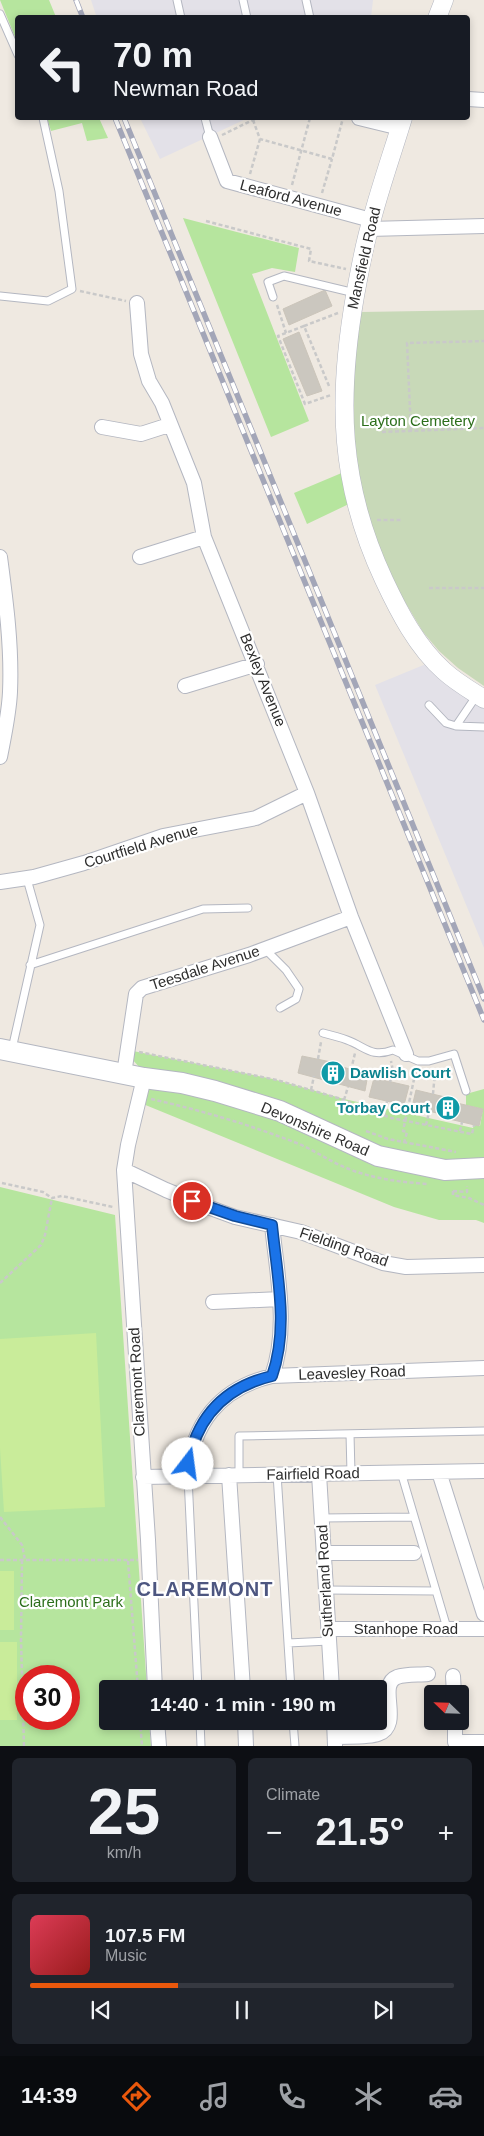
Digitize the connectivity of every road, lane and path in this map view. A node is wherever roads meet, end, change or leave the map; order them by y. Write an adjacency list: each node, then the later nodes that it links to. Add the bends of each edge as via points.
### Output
1 (177, 0): 6 (lane)
2 (242, 0): 7 (lane)
3 (306, 0): 8 (lane)
4 (444, 0): 9 (street)
5 (0, 14): 10 (lane)
6 (180, 15)
7 (246, 15)
8 (309, 15)
9 (438, 15)
10 (15, 48)
11 (470, 99): 12 (street)
12 (484, 100)
13 (43, 120): 31 (lane, via 59,191)
14 (206, 120): 20 (lane)
15 (252, 120): 20 (path); 21 (path)
16 (310, 120): 22 (path)
17 (342, 120): 23 (path)
18 (376, 120): 19 (street)
19 (401, 123): 28 (street, Mansfield Road)
20 (211, 138): 24 (street, Leaford Avenue, via 227,181)
21 (260, 140): 22 (path); 24 (path)
22 (302, 150): 23 (path); 25 (path)
23 (332, 159): 26 (path)
24 (246, 187): 25 (street, Leaford Avenue)
25 (289, 198): 26 (street, Leaford Avenue)
26 (319, 206): 28 (street, Leaford Avenue)
27 (206, 221): 30 (path, via 311,249 309,261)
28 (370, 224): 29 (street, Leaford Avenue); 30 (street, Mansfield Road)
29 (484, 226)
30 (360, 272): 32 (street, Mansfield Road)
31 (72, 289): 33 (lane, via 48,301); 35 (path)
32 (356, 293): 34 (lane, via 284,276 268,282); 40 (street, Mansfield Road)
33 (0, 296)
34 (274, 297): 38 (path)
35 (137, 303): 41 (street, Bexley Avenue, via 141,354)
36 (334, 314): 37 (path, Mansfield Road)
37 (304, 326): 38 (path, Mansfield Road); 40 (path)
38 (286, 333): 40 (path, via 278,336 305,404)
39 (484, 341): 44 (path, via 407,343)
40 (338, 398): 55 (street, Mansfield Road, via 350,480 371,552 391,595 412,632 443,671)
41 (169, 425): 42 (street, via 141,434); 48 (street, Bexley Avenue, via 194,483)
42 (102, 427)
43 (484, 428): 44 (path)
44 (411, 431): 45 (path)
45 (382, 432)
46 (369, 520): 47 (path)
47 (401, 520)
48 (204, 537): 50 (street); 53 (street, Bexley Avenue)
49 (0, 557): 59 (street, via 11,660 8,714)
50 (140, 557)
51 (429, 588): 52 (path)
52 (484, 588)
53 (257, 664): 54 (street); 60 (street, Bexley Avenue)
54 (185, 686)
55 (480, 697): 57 (lane)
56 (429, 705): 57 (lane, via 446,723)
57 (456, 726): 58 (lane)
58 (484, 727)
59 (0, 757)
60 (307, 793): 61 (street, Courtfield Avenue, via 256,818 163,836); 64 (street, Bexley Avenue)
61 (27, 879): 62 (street, Courtfield Avenue); 66 (lane, via 40,924)
62 (0, 882)
63 (248, 908): 66 (lane, via 203,909)
64 (351, 917): 65 (street, Teesdale Avenue); 73 (street, Bexley Avenue)
65 (265, 949): 67 (lane, via 286,970 298,989 296,999); 70 (street, Teesdale Avenue, via 142,988 136,994)
66 (30, 965): 71 (lane)
67 (280, 1008)
68 (323, 1033): 69 (lane); 74 (path)
69 (357, 1045): 72 (lane, via 369,1052); 77 (path)
70 (127, 1050): 78 (street, Teesdale Avenue); 83 (path)
71 (5, 1051): 78 (main road, Devonshire Road)
72 (383, 1054): 73 (lane, via 393,1050); 80 (path, via 391,1061)
73 (406, 1054): 75 (lane)
74 (318, 1059)
75 (418, 1061): 76 (lane); 90 (path)
76 (429, 1061): 84 (lane, via 454,1054); 85 (path, via 435,1072)
77 (351, 1070)
78 (124, 1074): 81 (main road, Devonshire Road)
79 (314, 1076): 83 (path)
80 (390, 1082)
81 (142, 1087): 98 (main road, Devonshire Road, via 182,1083 271,1108 378,1156 446,1170); 99 (street, Claremont Road); 101 (path, via 298,1144 348,1169 394,1181)
82 (348, 1087): 86 (path)
83 (312, 1090): 86 (path)
84 (466, 1091)
85 (433, 1094)
86 (344, 1100): 89 (path)
87 (388, 1101): 89 (path)
88 (429, 1112): 92 (path)
89 (384, 1116): 90 (path)
90 (406, 1121): 92 (path); 96 (path)
91 (462, 1122): 95 (path)
92 (426, 1125): 95 (path)
93 (474, 1125): 95 (path, via 472,1134)
94 (363, 1130): 96 (path)
95 (460, 1132)
96 (404, 1143): 97 (path)
97 (464, 1154)
98 (484, 1168)
99 (124, 1170): 105 (street, Claremont Road); 106 (street, Fielding Road, via 205,1206)
100 (2, 1183): 103 (path, via 42,1192)
101 (432, 1185)
102 (468, 1186): 104 (path, via 467,1192 453,1191 453,1195)
103 (52, 1198): 105 (path, via 62,1196); 108 (path, via 41,1245)
104 (484, 1205)
105 (126, 1210): 122 (street, Claremont Road)
106 (272, 1225): 107 (street, Fielding Road, via 301,1232 383,1263 406,1267); 109 (street)
107 (484, 1265)
108 (0, 1283)
109 (280, 1298): 110 (street); 112 (street, via 281,1339)
110 (213, 1302)
111 (484, 1368): 112 (street, Leavesley Road)
112 (272, 1376): 123 (street, Leavesley Road, via 239,1387 215,1406 191,1449)
113 (484, 1431): 114 (lane)
114 (350, 1434): 118 (lane); 121 (lane, via 239,1436)
115 (484, 1471): 117 (street, Fairfield Road)
116 (401, 1472): 117 (street, Fairfield Road); 118 (street, Fairfield Road); 124 (lane)
117 (439, 1472): 135 (street)
118 (351, 1473): 120 (street, Fairfield Road)
119 (277, 1474): 120 (street, Fairfield Road); 121 (street, Fairfield Road); 139 (lane)
120 (319, 1474): 126 (street, Sutherland Road)
121 (234, 1475): 123 (street, Fairfield Road); 145 (street)
122 (143, 1477): 123 (street, Fairfield Road); 132 (street, Claremont Road)
123 (188, 1477): 144 (lane)
124 (413, 1516): 126 (lane); 134 (lane)
125 (0, 1517): 130 (path, via 22,1545)
126 (322, 1518): 127 (street, Sutherland Road)
127 (324, 1553): 128 (street); 133 (street, Sutherland Road)
128 (414, 1553)
129 (0, 1560): 130 (path)
130 (23, 1560): 131 (path); 157 (path)
131 (128, 1560): 132 (path); 142 (path)
132 (148, 1563): 143 (street, Claremont Road)
133 (326, 1590): 134 (lane); 138 (street, Sutherland Road)
134 (435, 1591): 136 (lane)
135 (484, 1614)
136 (447, 1628): 137 (street, Stanhope Road); 138 (street, Stanhope Road)
137 (484, 1628)
138 (328, 1635): 139 (lane); 147 (street, Sutherland Road)
139 (288, 1643): 146 (lane)
140 (428, 1674): 155 (street, via 398,1676 391,1680 388,1686 390,1722 385,1730)
141 (453, 1676): 148 (street)
142 (137, 1680)
143 (154, 1680)
144 (198, 1680)
145 (242, 1680)
146 (290, 1680)
147 (331, 1680)
148 (454, 1685)
149 (141, 1730): 158 (path)
150 (158, 1730): 159 (street)
151 (200, 1730): 160 (lane)
152 (245, 1730): 161 (street)
153 (294, 1730): 162 (lane)
154 (455, 1730): 156 (street, via 455,1742)
155 (335, 1741)
156 (484, 1742)
157 (24, 1746)
158 (142, 1746)
159 (159, 1746)
160 (201, 1746)
161 (246, 1746)
162 (295, 1746)

